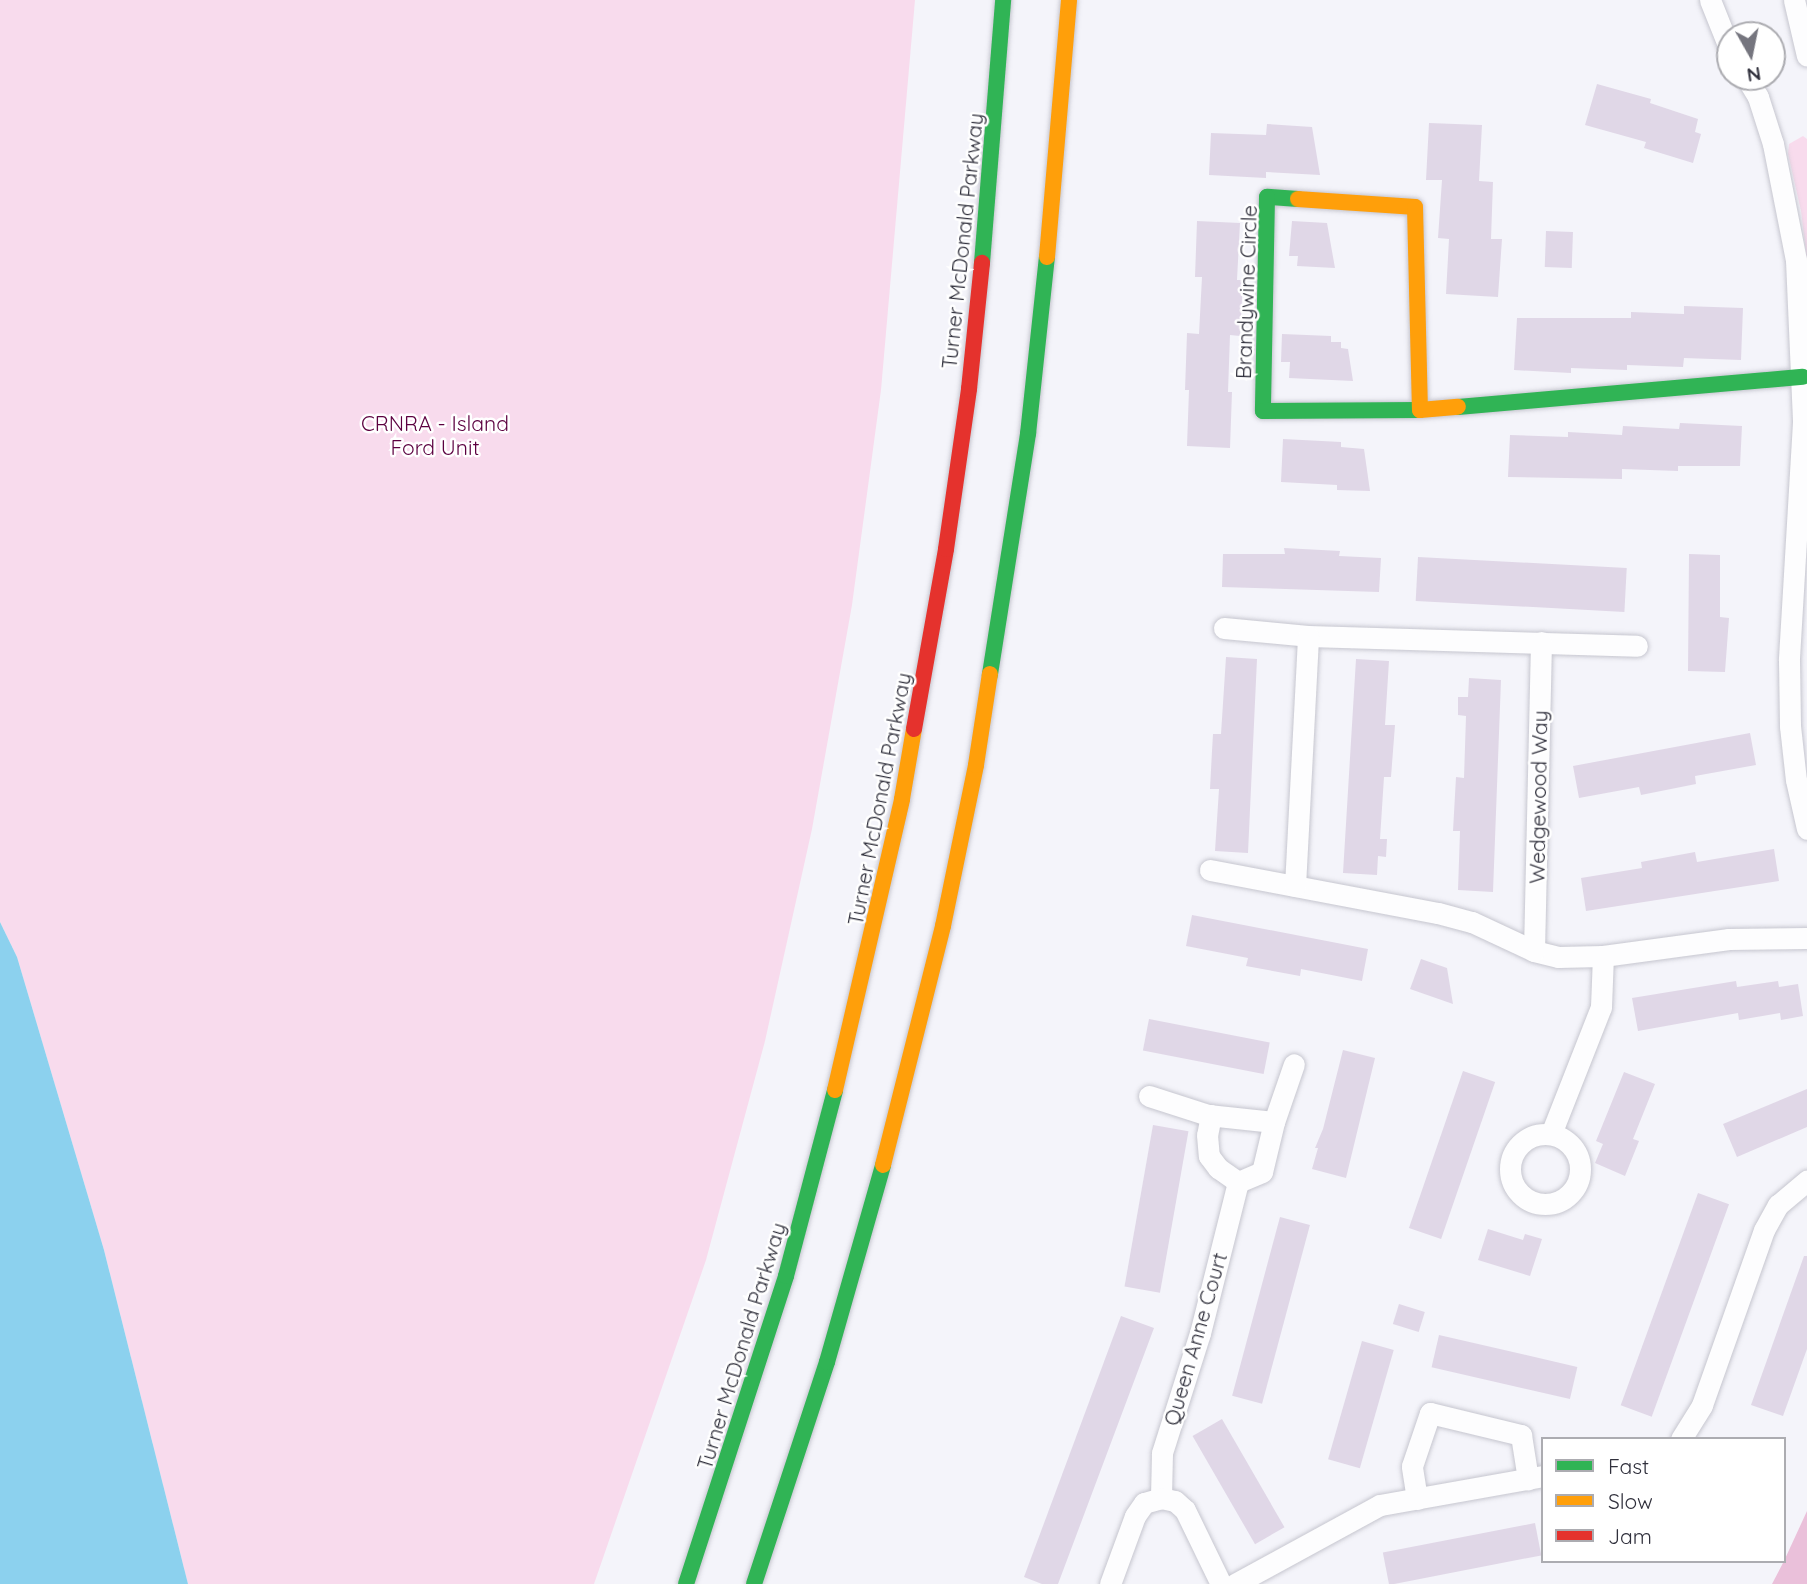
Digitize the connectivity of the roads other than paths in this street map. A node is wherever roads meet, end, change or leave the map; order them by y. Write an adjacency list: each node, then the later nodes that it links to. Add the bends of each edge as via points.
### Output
1 (1003, 0): 33 (main road, Turner McDonald Parkway, via 967,403 931,642 897,822 850,1035 786,1276)
2 (1069, 0): 34 (main road, via 1055,189 1028,434 976,765 898,1110 827,1362)
3 (1710, 0): 5 (street)
4 (1794, 0): 6 (street)
5 (1718, 21)
6 (1807, 56)
7 (1754, 91): 8 (street, via 1773,144 1796,260)
8 (1804, 354): 9 (street)
9 (1803, 377): 10 (main road, Brandywine Circle); 15 (street)
10 (1420, 410): 10 (main road, Brandywine Circle, via 1415,207 1267,197 1263,411)
11 (1224, 628): 12 (street)
12 (1308, 636): 13 (street); 18 (street)
13 (1541, 642): 14 (street); 20 (street, Wedgewood Way)
14 (1637, 646)
15 (1798, 663): 16 (street, via 1790,726)
16 (1807, 829)
17 (1210, 870): 18 (street)
18 (1295, 886): 20 (street, via 1472,922)
19 (1807, 938): 21 (street, via 1729,939)
20 (1534, 951): 21 (street, via 1558,957)
21 (1603, 956): 26 (street, via 1601,1007)
22 (1294, 1065): 25 (street)
23 (1149, 1096): 24 (street)
24 (1211, 1115): 25 (street); 28 (street, via 1209,1156)
25 (1274, 1122): 28 (street, via 1262,1172)
26 (1551, 1134)
27 (1807, 1181): 29 (street, via 1778,1205 1764,1230 1702,1405)
28 (1238, 1182): 31 (street, Queen Anne Court, via 1200,1333 1162,1453)
29 (1682, 1437)
30 (1535, 1477): 32 (street); 32 (street, via 1521,1435 1430,1413 1412,1466)
31 (1161, 1498): 35 (street, via 1144,1503 1135,1516); 36 (street, via 1175,1501 1185,1510)
32 (1417, 1499): 37 (street, via 1381,1505)
33 (686, 1584)
34 (754, 1584)
35 (1110, 1584)
36 (1221, 1584)
37 (1235, 1584)

